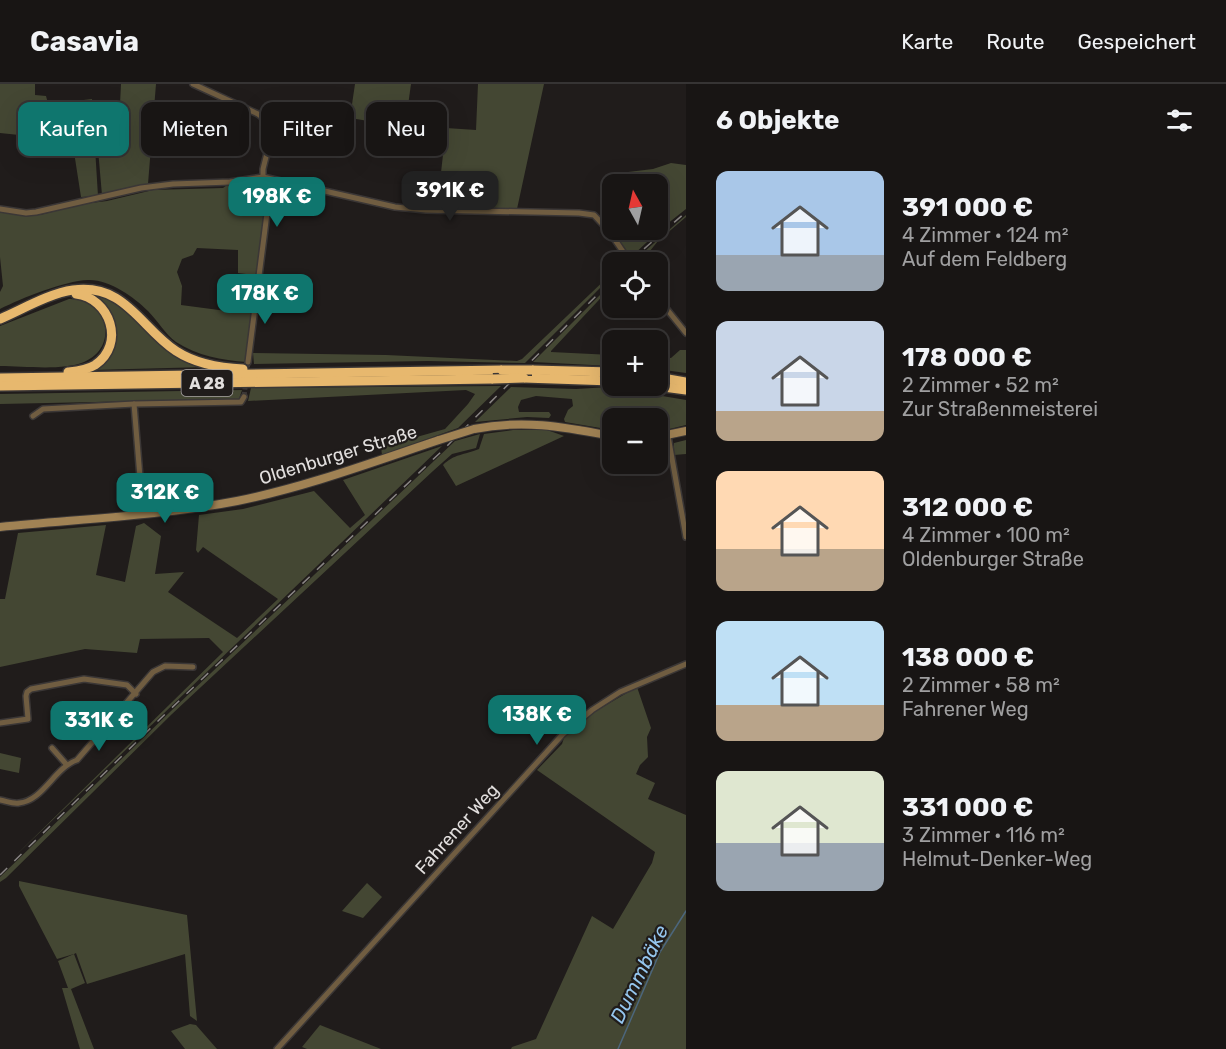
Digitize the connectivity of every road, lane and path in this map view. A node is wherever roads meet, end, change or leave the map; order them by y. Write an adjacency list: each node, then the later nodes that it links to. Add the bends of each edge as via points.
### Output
1 (193, 84): 2 (street, via 267,121 271,137)
2 (263, 177): 3 (street); 4 (street); 5 (street, via 141,188 36,212)
3 (278, 180): 4 (street); 6 (street, via 395,207 594,215)
4 (270, 190): 11 (street)
5 (0, 210)
6 (623, 252)
7 (59, 294): 9 (highway); 13 (highway, via 79,289 108,294 128,305 169,346 185,356 208,365); 15 (highway, via 88,296 103,307 111,324 110,346 93,366 40,373)
8 (668, 311): 10 (street)
9 (0, 319)
10 (686, 333)
11 (248, 362)
12 (602, 372): 13 (highway, A 28, bridge)
13 (259, 374): 15 (highway, A 28)
14 (0, 378): 15 (highway, A 28)
15 (30, 378)
16 (668, 379): 18 (highway)
17 (602, 381): 19 (highway, A 28, bridge, via 524,378)
18 (686, 382)
19 (0, 386)
20 (668, 388): 21 (highway)
21 (686, 390)
22 (244, 397): 23 (street, via 241,402)
23 (134, 404): 24 (street, via 43,409); 28 (street)
24 (33, 416)
25 (686, 431): 27 (main road)
26 (602, 434): 28 (main road, Oldenburger Straße, bridge, via 529,423 502,424 474,429 275,493)
27 (668, 436): 30 (street)
28 (143, 514): 29 (main road, Oldenburger Straße)
29 (1, 526)
30 (686, 537)
31 (686, 664): 38 (street, Fahrener Weg, via 620,692 563,734)
32 (193, 667): 33 (street, via 165,666 153,672)
33 (136, 694): 34 (street, via 127,684 84,679 31,689 26,696 28,719); 36 (street, via 77,760)
34 (0, 723)
35 (52, 748): 36 (street)
36 (66, 764): 37 (street, via 31,800)
37 (0, 800)
38 (277, 1049)

